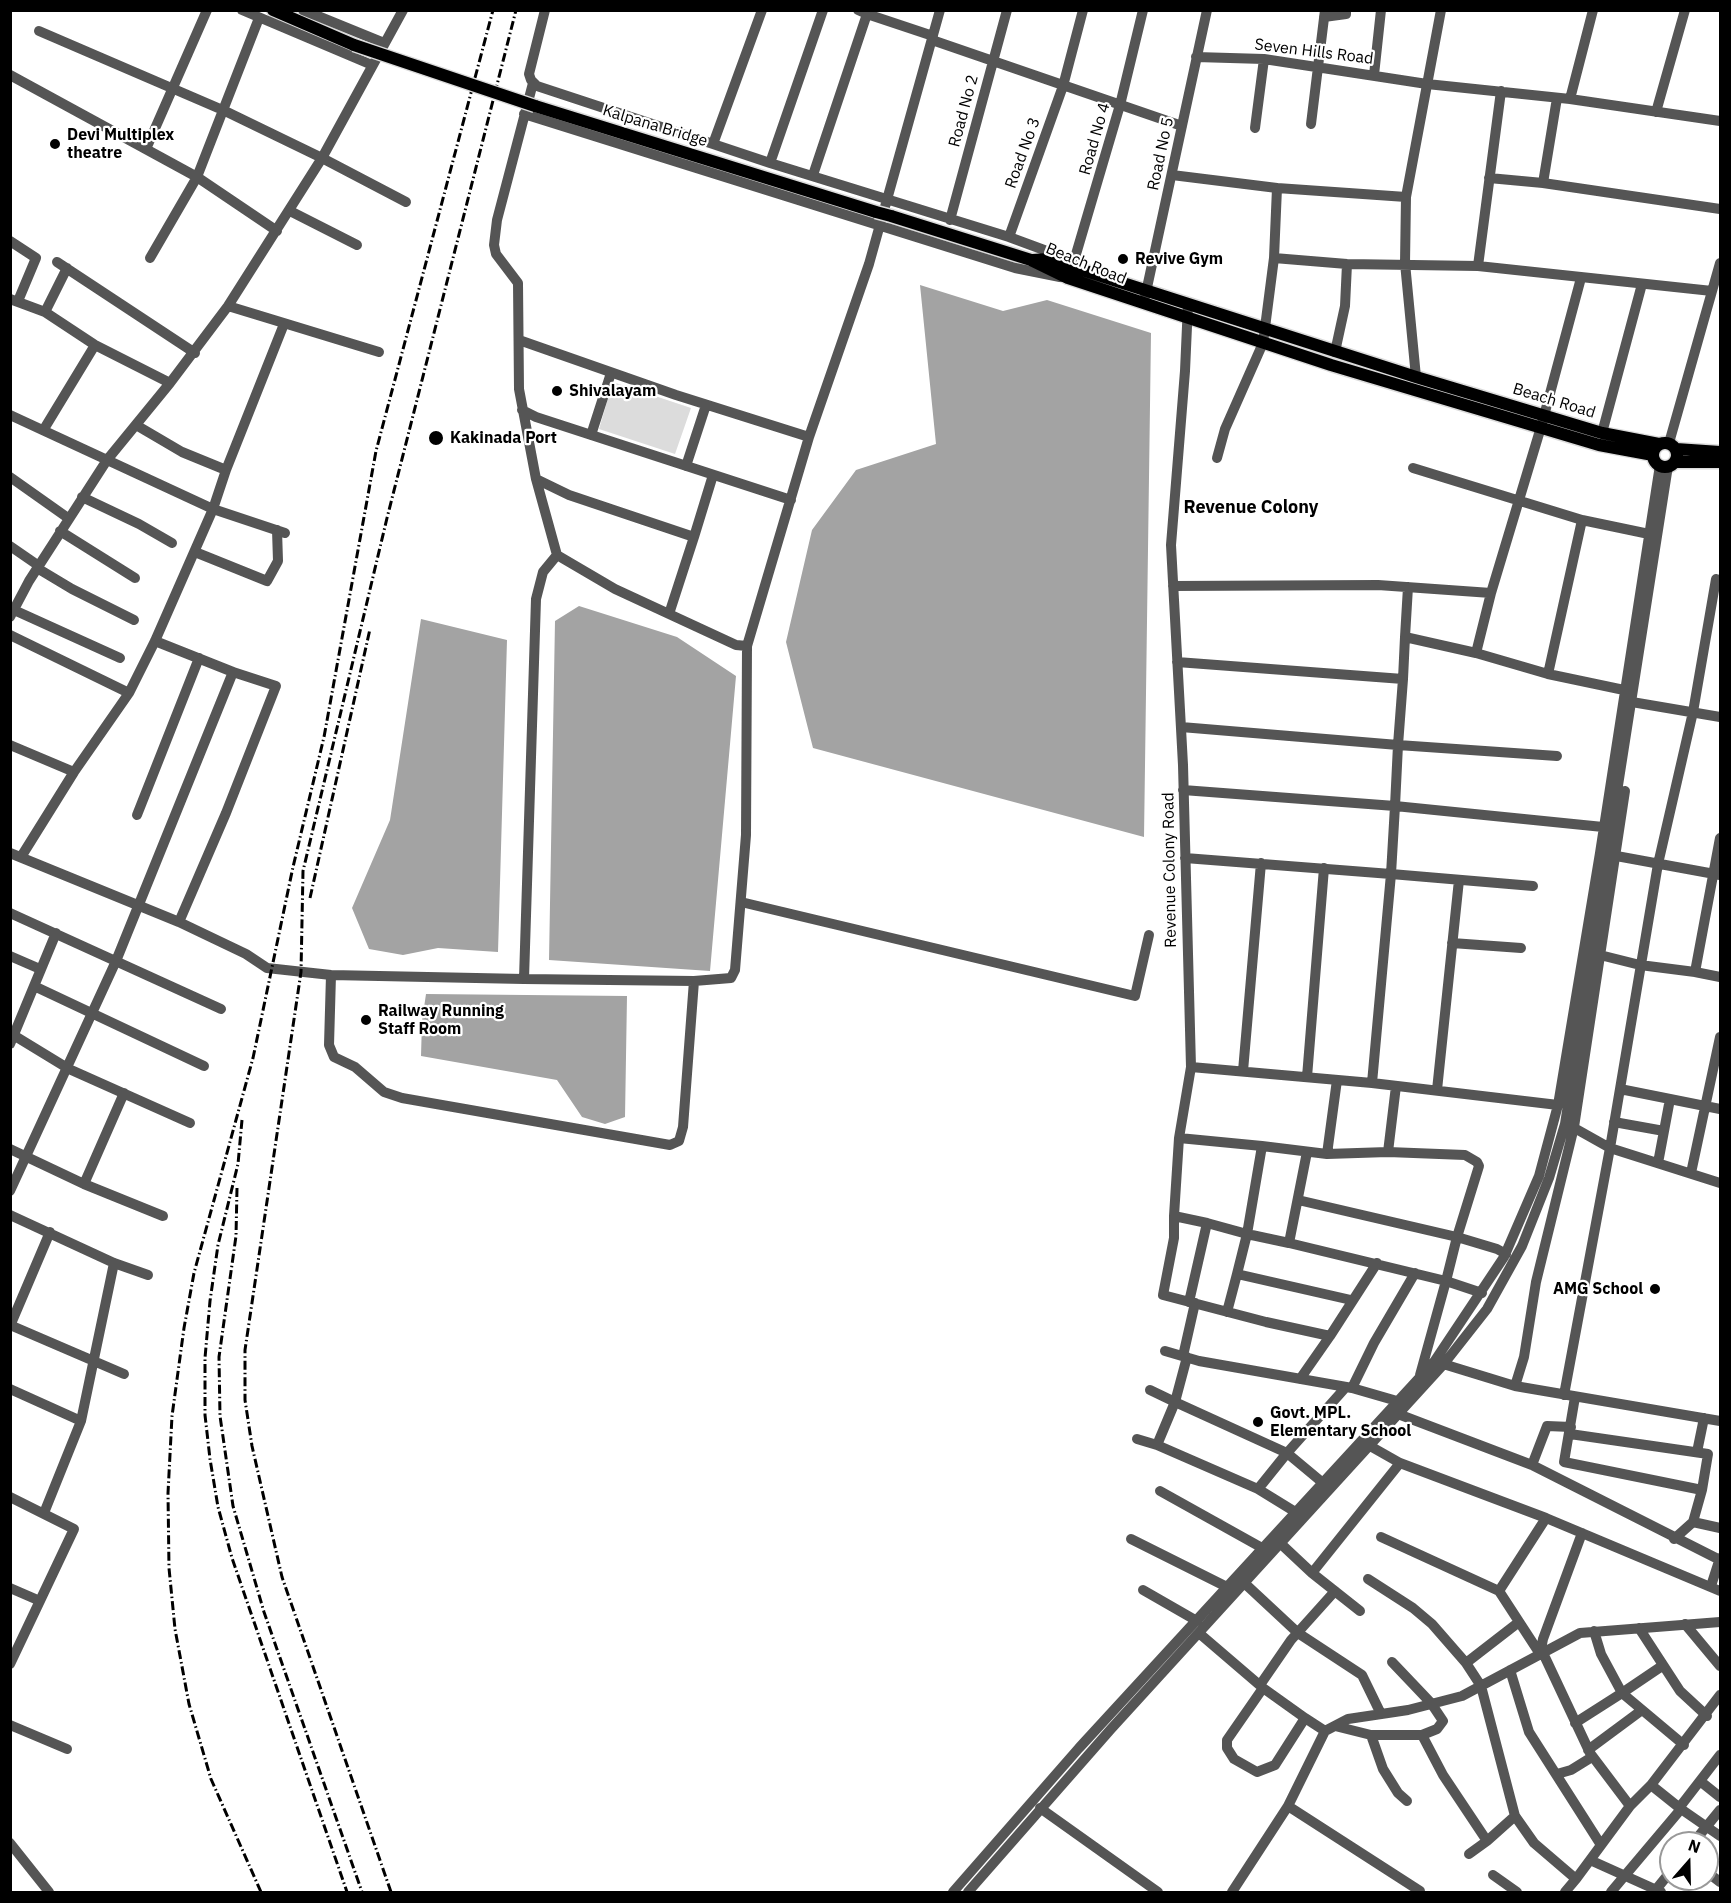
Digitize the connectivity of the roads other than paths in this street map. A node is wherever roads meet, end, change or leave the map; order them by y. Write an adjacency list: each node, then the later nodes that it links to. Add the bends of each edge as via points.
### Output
1 (207, 10): 35 (street)
2 (242, 10): 21 (street)
3 (273, 10): 62 (main road, Kalpana Bridge, bridge, via 354,45)
4 (303, 10): 24 (street)
5 (403, 10): 24 (street)
6 (545, 10): 32 (street, via 529,74)
7 (762, 10): 47 (street)
8 (823, 10): 50 (street)
9 (940, 10): 23 (street)
10 (1007, 10): 27 (street, Road No 2)
11 (1083, 10): 34 (street, Road No 3)
12 (1143, 10): 39 (street, Road No 4)
13 (1208, 10): 25 (street, Road No 5)
14 (1346, 10): 20 (street, via 1346,14)
15 (1381, 10): 31 (street)
16 (1441, 10): 33 (street)
17 (1593, 10): 38 (street)
18 (1685, 10): 41 (street)
19 (863, 12): 23 (street); 51 (street)
20 (1325, 14): 29 (street)
21 (259, 18): 28 (street); 40 (street)
22 (39, 31): 35 (street)
23 (933, 38): 27 (street); 58 (street)
24 (384, 43): 28 (street)
25 (1196, 57): 26 (street, Seven Hills Road); 45 (street, Road No 5)
26 (1264, 59): 29 (street, Seven Hills Road); 46 (street)
27 (993, 62): 34 (street); 63 (street, Road No 2)
28 (372, 65): 49 (street)
29 (1318, 68): 31 (street, Seven Hills Road); 44 (street)
30 (10, 75): 48 (street)
31 (1374, 75): 33 (street, Seven Hills Road)
32 (533, 83): 42 (street); 47 (street)
33 (1427, 84): 36 (street, Seven Hills Road); 57 (street)
34 (1063, 86): 39 (street); 65 (street, Road No 3)
35 (174, 91): 40 (street); 48 (street)
36 (1501, 91): 37 (street, Seven Hills Road); 54 (street)
37 (1557, 98): 38 (street, Seven Hills Road); 55 (street)
38 (1570, 99): 41 (street, Seven Hills Road)
39 (1120, 105): 45 (street); 71 (street, Road No 4)
40 (225, 111): 49 (street); 53 (street)
41 (1656, 112): 43 (street, Seven Hills Road)
42 (524, 114): 62 (street); 92 (street, via 494,245 496,254 518,283)
43 (1720, 121)
44 (1311, 124)
45 (1182, 126): 52 (street, Road No 5)
46 (1255, 128)
47 (713, 144): 50 (street)
48 (146, 149): 53 (street)
49 (322, 158): 59 (street); 61 (street)
50 (770, 163): 51 (street)
51 (813, 175): 58 (street)
52 (1172, 175): 56 (street); 84 (street, Road No 5)
53 (197, 177): 64 (street); 68 (street)
54 (1489, 178): 55 (street); 76 (street)
55 (1543, 183): 60 (street)
56 (1276, 188): 57 (street); 69 (street)
57 (1406, 197): 73 (street)
58 (888, 199): 62 (street); 63 (street)
59 (406, 202)
60 (1720, 209)
61 (290, 211): 64 (street); 67 (street)
62 (882, 217): 70 (main road, Kalpana Bridge); 80 (street, via 1015,268); 109 (street)
63 (950, 220): 65 (street)
64 (277, 231): 87 (street)
65 (1009, 237): 71 (street)
66 (10, 241): 85 (street, via 36,258)
67 (357, 245)
68 (150, 258)
69 (1274, 258): 75 (street); 91 (street)
70 (1032, 260): 78 (main road, Beach Road, via 1048,259); 80 (main road, Beach Road)
71 (1074, 261): 78 (street)
72 (57, 262): 77 (street)
73 (1405, 263): 75 (street); 76 (street); 99 (street)
74 (1720, 263): 79 (street)
75 (1347, 264): 97 (street, via 1345,306)
76 (1478, 266): 81 (street)
77 (67, 268): 88 (street); 95 (street)
78 (1084, 271): 84 (main road, Beach Road)
79 (1718, 276): 83 (street)
80 (1068, 278): 84 (main road, Beach Road)
81 (1581, 278): 82 (street); 104 (street)
82 (1642, 284): 83 (street); 107 (street)
83 (1712, 291): 110 (street)
84 (1145, 297): 86 (main road, Beach Road); 89 (main road, Beach Road)
85 (14, 300): 88 (street)
86 (1188, 304): 89 (street, Revenue Colony Road); 91 (main road, Beach Road)
87 (228, 306): 90 (street); 95 (street)
88 (45, 312): 94 (street)
89 (1187, 319): 93 (main road, Beach Road); 138 (street, Revenue Colony Road, via 1171,545)
90 (284, 324): 96 (street); 118 (street)
91 (1264, 329): 93 (street); 97 (main road, Beach Road)
92 (519, 340): 98 (street); 102 (street)
93 (1263, 343): 104 (main road, Beach Road); 112 (street, via 1225,429)
94 (95, 345): 100 (street); 106 (street)
95 (195, 352): 100 (street)
96 (379, 352)
97 (1335, 352): 99 (main road, Beach Road)
98 (611, 373): 101 (street); 108 (street)
99 (1416, 378): 104 (main road, Beach Road)
100 (170, 383): 105 (street)
101 (706, 405): 109 (street); 116 (street)
102 (522, 410): 108 (street); 121 (street)
103 (10, 415): 106 (street)
104 (1543, 421): 107 (main road, Beach Road); 114 (main road, Beach Road, via 1599,445); 124 (street)
105 (136, 425): 113 (street); 118 (street, via 182,452)
106 (44, 429): 113 (street)
107 (1602, 434): 110 (main road, Beach Road)
108 (591, 435): 116 (street)
109 (809, 437): 123 (street)
110 (1668, 445): 111 (main road, Beach Road); 114 (main road); 114 (main road)
111 (1720, 452)
112 (1217, 458)
113 (107, 460): 122 (street); 125 (street)
114 (1664, 462): 115 (main road, Beach Road); 129 (street); 156 (street)
115 (1720, 462)
116 (686, 466): 119 (street)
117 (1413, 468): 124 (street)
118 (226, 470): 125 (street)
119 (713, 475): 123 (street); 130 (street)
120 (10, 477): 126 (street)
121 (536, 479): 130 (street, via 569,495); 134 (street)
122 (82, 497): 126 (street); 131 (street)
123 (791, 500): 147 (street)
124 (1519, 501): 127 (street); 140 (street)
125 (213, 509): 133 (street); 133 (street, via 281,531 278,561 267,581)
126 (68, 518): 128 (street)
127 (1582, 520): 129 (street); 153 (street)
128 (60, 531): 135 (street); 136 (street)
129 (1649, 534): 156 (street)
130 (694, 537): 142 (street)
131 (172, 543)
132 (10, 546): 135 (street)
133 (195, 552): 146 (street)
134 (557, 555): 142 (street, via 615,589); 195 (street, via 543,572 536,599)
135 (38, 567): 141 (street); 143 (street)
136 (135, 578)
137 (1720, 580): 157 (street, via 1716,579)
138 (1173, 586): 139 (street); 151 (street, Revenue Colony Road)
139 (1408, 587): 140 (street); 145 (street)
140 (1491, 593): 148 (street)
141 (12, 614): 149 (street)
142 (669, 614): 147 (street, via 736,645)
143 (134, 620)
144 (10, 635): 155 (street)
145 (1405, 638): 148 (street); 154 (street)
146 (155, 641): 150 (street); 155 (street)
147 (747, 646): 179 (street, via 746,835)
148 (1476, 653): 153 (street)
149 (120, 658)
150 (199, 658): 152 (street); 166 (street)
151 (1177, 662): 154 (street); 159 (street, Revenue Colony Road)
152 (233, 672): 180 (street); 182 (street, via 276,686)
153 (1548, 674): 156 (street)
154 (1403, 679): 161 (street)
155 (129, 693): 163 (street)
156 (1627, 700): 157 (street); 167 (street); 170 (street)
157 (1693, 712): 158 (street); 173 (street)
158 (1720, 717)
159 (1181, 727): 161 (street); 164 (street, Revenue Colony Road)
160 (10, 745): 163 (street)
161 (1398, 745): 162 (street); 165 (street)
162 (1557, 756)
163 (74, 772): 169 (street)
164 (1184, 790): 165 (street); 171 (street, Revenue Colony Road)
165 (1395, 806): 167 (street); 175 (street)
166 (137, 815)
167 (1603, 827): 187 (street)
168 (1720, 838): 176 (street)
169 (16, 855): 180 (street)
170 (1611, 855): 173 (street); 187 (street)
171 (1185, 858): 172 (street); 203 (street, Revenue Colony Road)
172 (1261, 863): 174 (street); 205 (street)
173 (1658, 864): 176 (street); 190 (street)
174 (1324, 868): 175 (street); 207 (street)
175 (1390, 874): 177 (street); 209 (street)
176 (1717, 874): 192 (street)
177 (1459, 880): 178 (street); 185 (street)
178 (1533, 886)
179 (741, 902): 184 (street, via 1135,996); 196 (street, via 731,978)
180 (139, 906): 182 (street); 189 (street)
181 (10, 913): 183 (street)
182 (179, 922): 193 (street, via 267,968)
183 (56, 933): 189 (street); 191 (street)
184 (1149, 935)
185 (1452, 943): 186 (street); 212 (street)
186 (1521, 948)
187 (1592, 953): 190 (street); 215 (street); 221 (street)
188 (10, 956): 191 (street)
189 (116, 961): 198 (street); 199 (street)
190 (1641, 965): 192 (street); 211 (street)
191 (40, 969): 197 (street)
192 (1695, 972): 194 (street)
193 (331, 975): 195 (street); 196 (street, via 329,1045 334,1056 355,1067 384,1092 670,1145 679,1141 683,1127)
194 (1720, 976)
195 (524, 979): 196 (street)
196 (693, 981)
197 (34, 986): 199 (street); 200 (street)
198 (221, 1009)
199 (92, 1014): 202 (street); 204 (street)
200 (12, 1037): 204 (street)
201 (1720, 1039): 206 (street)
202 (204, 1066)
203 (1191, 1067): 205 (street); 223 (street, Revenue Colony Road)
204 (69, 1069): 213 (street); 230 (street)
205 (1243, 1071): 207 (street)
206 (1717, 1072): 216 (street)
207 (1307, 1077): 208 (street)
208 (1337, 1080): 209 (street); 229 (street)
209 (1372, 1083): 210 (street)
210 (1396, 1086): 212 (street); 228 (street)
211 (1620, 1089): 214 (street); 219 (street)
212 (1437, 1090): 215 (street)
213 (124, 1093): 220 (street); 234 (street)
214 (1670, 1099): 216 (street); 222 (street)
215 (1557, 1105): 218 (street)
216 (1706, 1106): 217 (street); 232 (street)
217 (1720, 1109)
218 (1554, 1120): 221 (street); 245 (street, via 1539,1176)
219 (1614, 1122): 222 (street); 225 (street)
220 (190, 1123)
221 (1570, 1126): 225 (street); 261 (street, via 1510,1271 1487,1309); 265 (street)
222 (1664, 1131): 231 (street)
223 (1179, 1138): 224 (street); 239 (street, Revenue Colony Road)
224 (1262, 1146): 227 (street); 242 (street)
225 (1610, 1148): 231 (street); 269 (street)
226 (10, 1149): 230 (street)
227 (1307, 1152): 229 (street); 236 (street)
228 (1388, 1152): 229 (street); 243 (street, via 1465,1155 1477,1162)
229 (1327, 1154)
230 (25, 1156): 234 (street); 235 (street)
231 (1659, 1163): 232 (street)
232 (1691, 1173): 233 (street)
233 (1720, 1183)
234 (84, 1184): 238 (street)
235 (10, 1191)
236 (1298, 1200): 243 (street); 244 (street)
237 (10, 1215): 241 (street)
238 (163, 1216)
239 (1174, 1216): 240 (street); 254 (street, Revenue Colony Road, via 1174,1238 1163,1295)
240 (1207, 1223): 242 (street); 254 (street)
241 (50, 1232): 246 (street); 256 (street)
242 (1247, 1234): 244 (street); 249 (street)
243 (1457, 1237): 245 (street); 251 (street)
244 (1289, 1243): 247 (street)
245 (1506, 1254): 252 (street)
246 (114, 1263): 250 (street); 260 (street)
247 (1377, 1263): 248 (street); 253 (street)
248 (1415, 1273): 251 (street); 266 (street)
249 (1237, 1274): 253 (street); 255 (street)
250 (148, 1275)
251 (1446, 1281): 252 (street); 263 (street)
252 (1482, 1293): 261 (street)
253 (1351, 1300): 257 (street)
254 (1192, 1302): 255 (street); 259 (street)
255 (1227, 1312): 257 (street)
256 (11, 1326): 260 (street)
257 (1330, 1336): 264 (street)
258 (1165, 1350): 259 (street)
259 (1185, 1357): 264 (street); 271 (street)
260 (93, 1361): 262 (street); 275 (street)
261 (1439, 1362): 263 (street); 265 (street); 272 (street)
262 (124, 1374)
263 (1420, 1375): 270 (street)
264 (1300, 1379): 266 (street)
265 (1515, 1386): 269 (street)
266 (1349, 1387): 270 (street); 281 (street)
267 (10, 1389): 275 (street)
268 (1150, 1390): 271 (street)
269 (1569, 1396): 273 (street); 276 (street)
270 (1397, 1401): 286 (street)
271 (1175, 1402): 278 (street); 281 (street)
272 (1398, 1414): 279 (street); 284 (street)
273 (1704, 1418): 274 (street); 280 (street)
274 (1720, 1421)
275 (81, 1422): 291 (street)
276 (1570, 1430): 280 (street); 282 (street); 284 (street, via 1547,1425)
277 (1137, 1439): 278 (street)
278 (1157, 1444): 287 (street)
279 (1370, 1446): 283 (street); 300 (street)
280 (1697, 1452): 288 (street, via 1708,1454)
281 (1287, 1453): 286 (street); 287 (street)
282 (1564, 1462): 285 (street); 288 (street)
283 (1400, 1463): 293 (street); 303 (street)
284 (1532, 1465): 285 (street)
285 (1558, 1480): 299 (street)
286 (1323, 1483): 292 (street)
287 (1258, 1489): 292 (street)
288 (1702, 1490): 294 (street)
289 (1160, 1491): 301 (street)
290 (11, 1498): 291 (street)
291 (44, 1513): 312 (street, via 74,1529)
292 (1297, 1513): 301 (street)
293 (1546, 1518): 296 (street); 311 (street)
294 (1693, 1522): 295 (street); 299 (street)
295 (1720, 1528)
296 (1582, 1533): 308 (street); 322 (street)
297 (1381, 1537): 311 (street)
298 (1131, 1539): 306 (street)
299 (1674, 1539): 302 (street)
300 (1280, 1543): 303 (street); 305 (street)
301 (1264, 1549): 305 (street)
302 (1720, 1559): 308 (street)
303 (1312, 1573): 310 (street)
304 (1368, 1579): 325 (street, via 1432,1624)
305 (1241, 1580): 306 (street); 319 (street); 321 (street)
306 (1227, 1587): 314 (street)
307 (10, 1588): 312 (street)
308 (1716, 1588)
309 (1143, 1590): 314 (street)
310 (1335, 1591): 313 (street); 319 (street)
311 (1499, 1592): 315 (street)
312 (40, 1601): 323 (street)
313 (1360, 1611)
314 (1197, 1621): 372 (street, via 1079,1748)
315 (1519, 1622): 322 (street); 325 (street)
316 (1720, 1622): 317 (street)
317 (1685, 1624): 318 (street); 327 (street)
318 (1639, 1628): 320 (street); 326 (street)
319 (1299, 1631): 330 (street); 335 (street, via 1362,1675)
320 (1594, 1631): 322 (street, via 1580,1633); 331 (street, via 1601,1654)
321 (1200, 1634): 330 (street); 355 (street)
322 (1542, 1653): 328 (street); 338 (street)
323 (12, 1659)
324 (1392, 1662): 332 (street)
325 (1466, 1663): 329 (street)
326 (1662, 1666): 331 (street); 336 (street, via 1680,1692)
327 (1720, 1666)
328 (1510, 1670): 329 (street); 347 (street, via 1528,1732)
329 (1481, 1686): 332 (street, via 1462,1696); 357 (street)
330 (1262, 1687): 337 (street); 337 (street, via 1227,1740 1234,1759 1257,1772 1267,1770 1275,1765)
331 (1622, 1693): 334 (street); 338 (street)
332 (1431, 1703): 335 (street); 342 (street, via 1443,1721 1437,1729)
333 (1719, 1703): 336 (street)
334 (1642, 1710): 343 (street); 345 (street)
335 (1381, 1714): 340 (street, via 1348,1719)
336 (1707, 1716): 343 (street)
337 (1305, 1718): 340 (street)
338 (1575, 1723): 345 (street)
339 (10, 1725): 344 (street)
340 (1330, 1729): 341 (street); 352 (street)
341 (1371, 1734): 342 (street); 351 (street, via 1383,1769)
342 (1422, 1735): 361 (street, via 1443,1775)
343 (1684, 1745): 349 (street)
344 (67, 1749)
345 (1590, 1753): 347 (street, via 1571,1770); 353 (street)
346 (1720, 1755): 348 (street)
347 (1557, 1774): 363 (street)
348 (1700, 1781): 350 (street); 354 (street)
349 (1651, 1785): 353 (street); 354 (street)
350 (1720, 1797)
351 (1407, 1801)
352 (1288, 1806): 369 (street); 375 (street)
353 (1630, 1806): 363 (street)
354 (1680, 1808): 358 (street); 367 (street)
355 (1040, 1809): 373 (street); 374 (street)
356 (1720, 1810): 358 (street)
357 (1515, 1816): 361 (street); 368 (street, via 1534,1843)
358 (1707, 1826): 359 (street); 360 (street)
359 (1703, 1831)
360 (1720, 1836)
361 (1487, 1841): 364 (street)
362 (10, 1843): 371 (street)
363 (1601, 1845): 365 (street)
364 (1469, 1854)
365 (1590, 1860): 367 (street); 368 (street)
366 (1492, 1875): 376 (street)
367 (1625, 1876): 370 (street); 378 (street)
368 (1576, 1879): 377 (street)
369 (1420, 1891)
370 (1657, 1892)
371 (49, 1893)
372 (953, 1893)
373 (968, 1893)
374 (1158, 1893)
375 (1232, 1893)
376 (1517, 1893)
377 (1565, 1893)
378 (1611, 1893)

